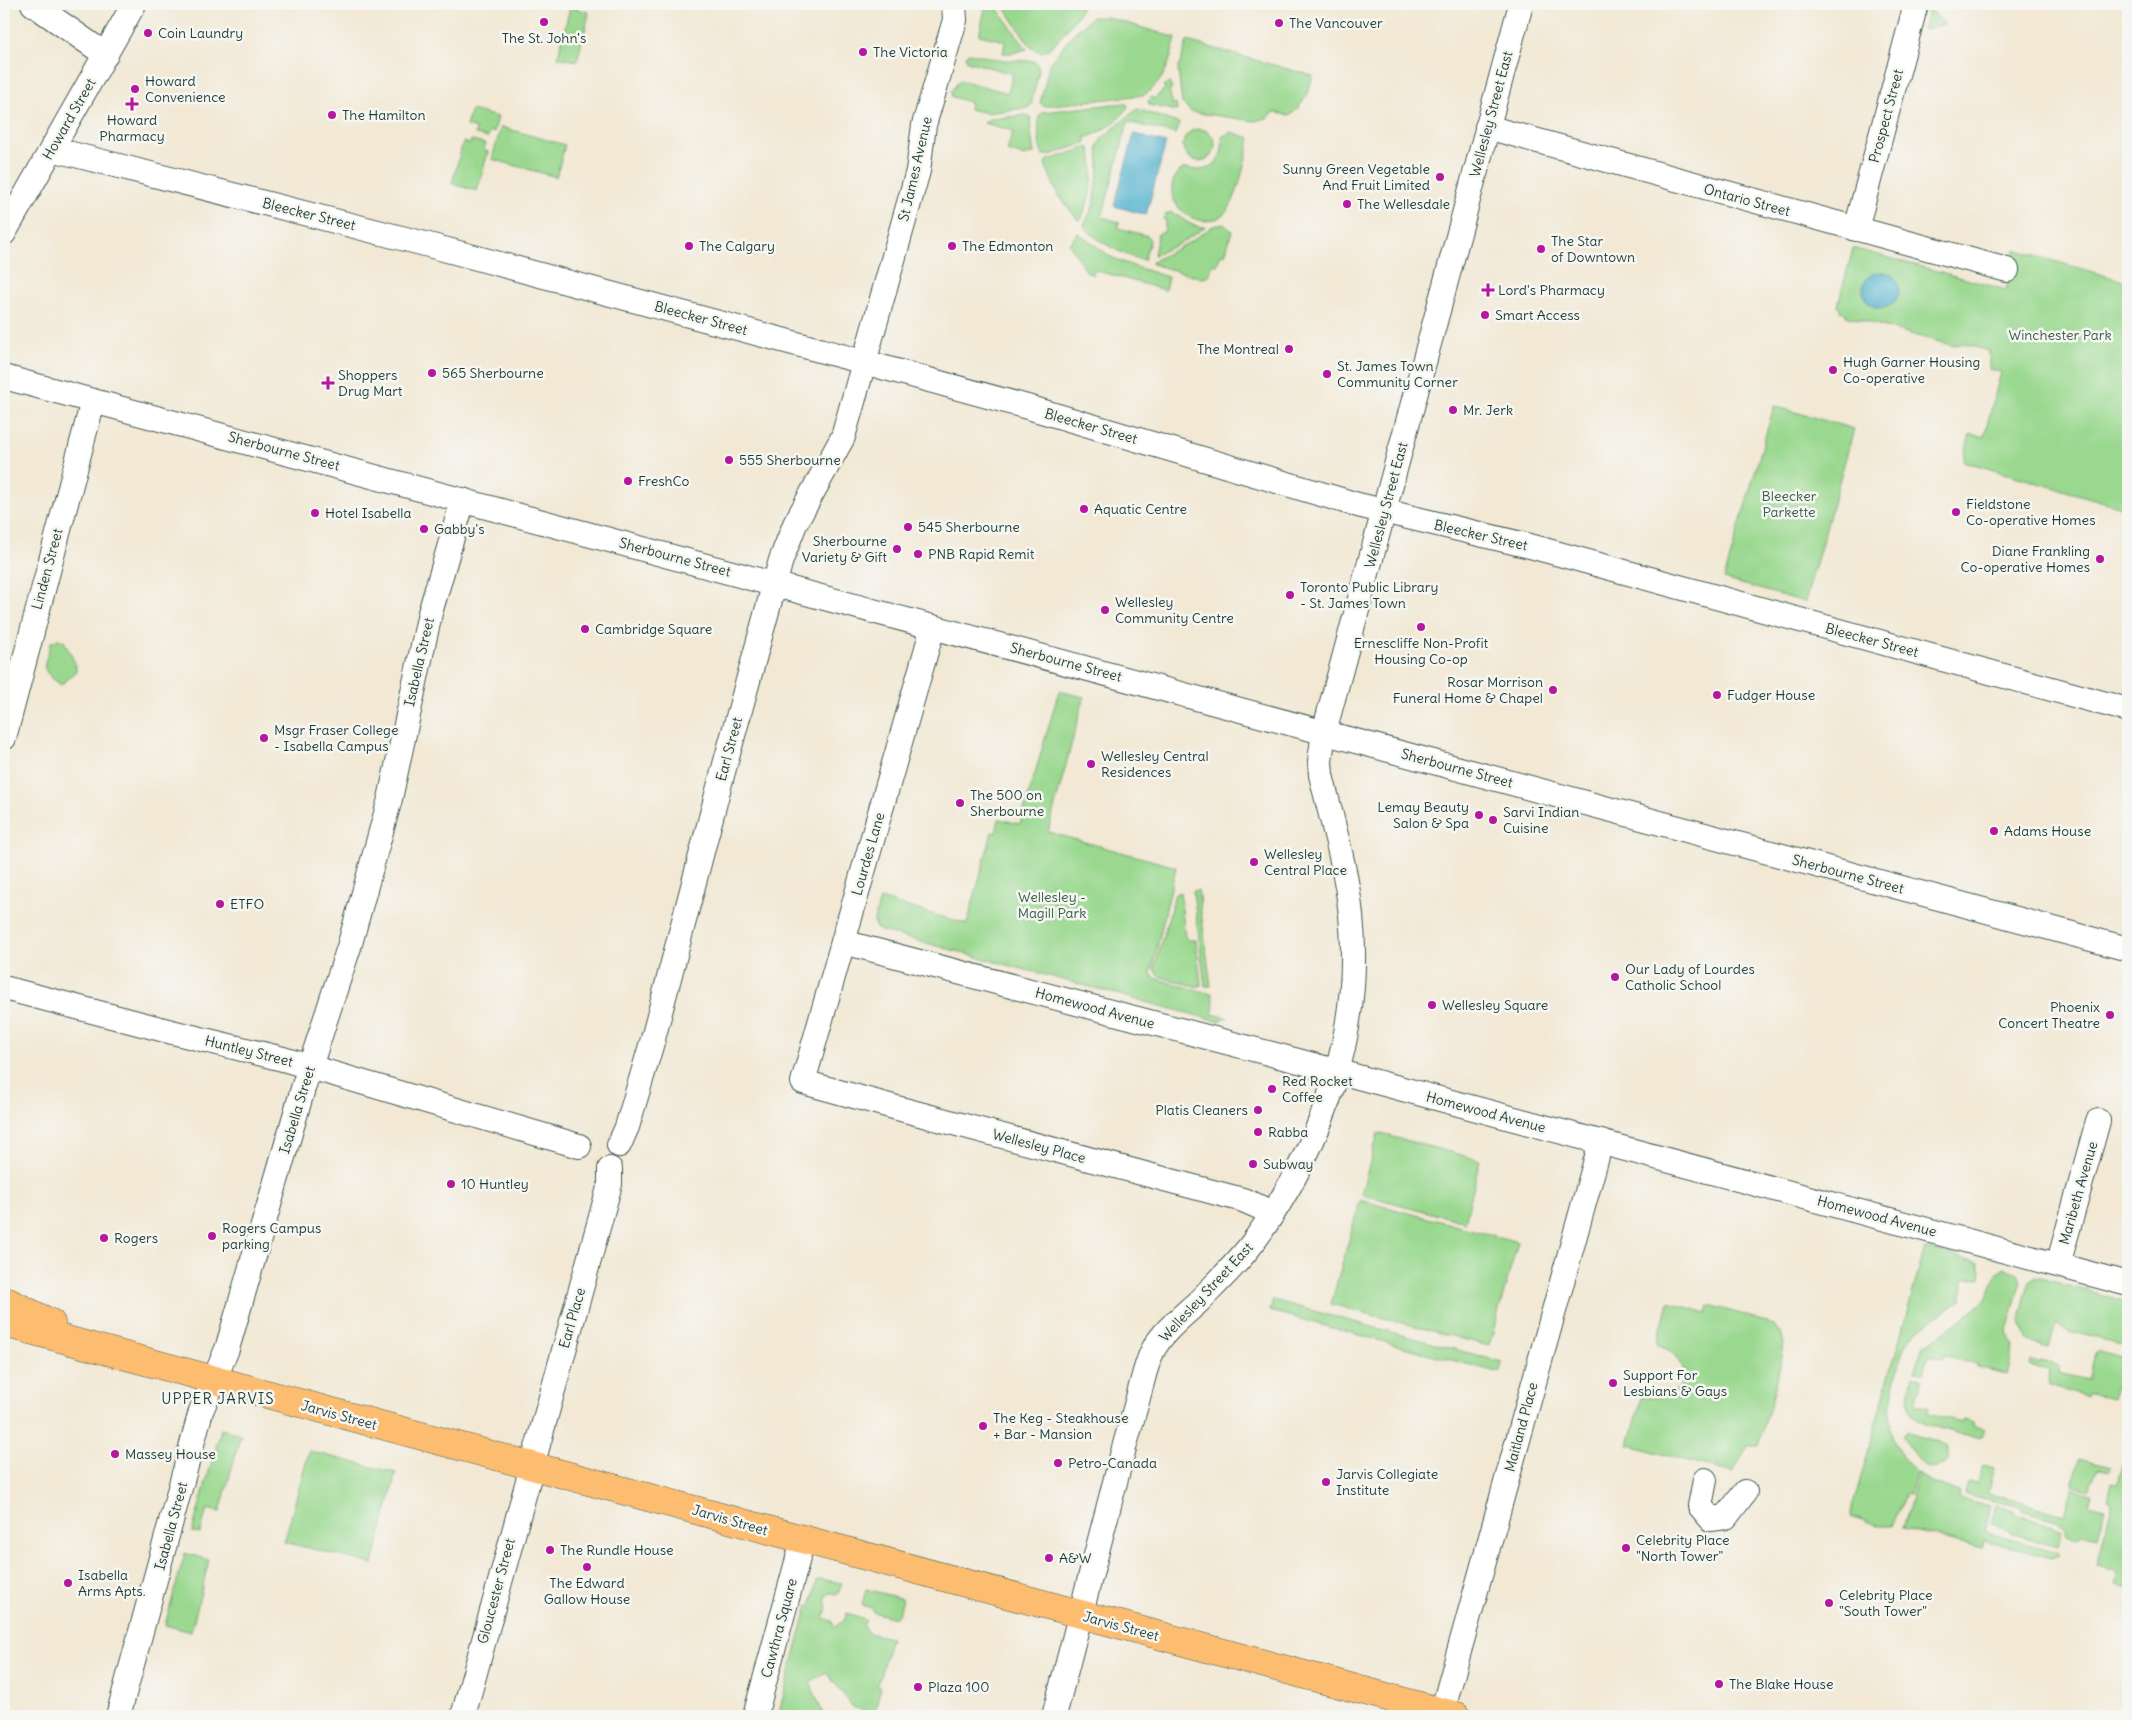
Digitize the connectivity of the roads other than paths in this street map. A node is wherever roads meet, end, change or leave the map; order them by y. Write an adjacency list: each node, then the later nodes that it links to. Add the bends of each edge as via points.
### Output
1 (33, 4): 6 (street)
2 (134, 4): 6 (street, Howard Street)
3 (954, 4): 12 (street, St James Avenue, via 955,20 924,125 918,170)
4 (1521, 4): 7 (street, Wellesley Street East)
5 (1916, 4): 9 (street, Prospect Street)
6 (106, 55): 8 (street, Howard Street)
7 (1487, 127): 9 (street, Ontario Street); 16 (street, Wellesley Street East)
8 (52, 149): 10 (street, Howard Street); 12 (street, Bleecker Street, via 425,244)
9 (1856, 229): 11 (street, Ontario Street)
10 (4, 233)
11 (2007, 270)
12 (865, 362): 16 (street, Bleecker Street); 17 (street, Earl Street, via 843,437 795,524)
13 (4, 376): 14 (street, Sherbourne Street)
14 (93, 401): 15 (street, Sherbourne Street); 21 (street, Linden Street)
15 (463, 500): 17 (street, Sherbourne Street); 25 (street, Isabella Street, via 430,613 390,799 349,947)
16 (1384, 511): 19 (street, Bleecker Street, via 1530,546); 20 (street, Wellesley Street East)
17 (775, 584): 18 (street, Sherbourne Street); 30 (street, Earl Street, via 653,1039)
18 (934, 627): 20 (street, Sherbourne Street); 22 (street, Lourdes Lane)
19 (2128, 710)
20 (1324, 732): 23 (street, Sherbourne Street); 26 (street, Wellesley Street East, via 1321,775 1343,866 1351,916 1350,1009)
21 (4, 738)
22 (843, 942): 26 (street, Homewood Avenue); 27 (street, Lourdes Lane)
23 (2128, 949)
24 (4, 988): 25 (street, Huntley Street)
25 (310, 1066): 31 (street, Huntley Street); 39 (street, Isabella Street, via 227,1349)
26 (1339, 1072): 29 (street, Homewood Avenue); 33 (street, Wellesley Street East, via 1308,1152)
27 (803, 1082): 33 (street, Wellesley Place, via 1243,1200)
28 (2098, 1121): 34 (street, Maribeth Avenue)
29 (1601, 1142): 34 (street, Homewood Avenue); 45 (street, Maitland Place, via 1521,1429)
30 (619, 1145)
31 (579, 1146)
32 (610, 1169): 40 (street, Earl Place, via 610,1184)
33 (1273, 1214): 44 (street, Wellesley Street East, via 1252,1244 1177,1320 1154,1350)
34 (2058, 1265): 35 (street, Homewood Avenue)
35 (2128, 1284)
36 (4, 1300): 38 (main road)
37 (4, 1323): 38 (main road, Jarvis Street)
38 (111, 1352): 39 (main road, Jarvis Street)
39 (214, 1381): 40 (main road, Jarvis Street); 46 (street, Isabella Street, via 201,1411)
40 (532, 1466): 43 (main road, Jarvis Street); 47 (street, Gloucester Street)
41 (1705, 1480): 42 (street, via 1700,1506 1711,1519 1726,1517)
42 (1745, 1492)
43 (803, 1540): 44 (main road, Jarvis Street); 48 (street, Cawthra Square)
44 (1079, 1615): 45 (main road, Jarvis Street); 49 (street, Wellesley Street East)
45 (1447, 1715)
46 (118, 1716)
47 (463, 1716)
48 (755, 1716)
49 (1054, 1716)

